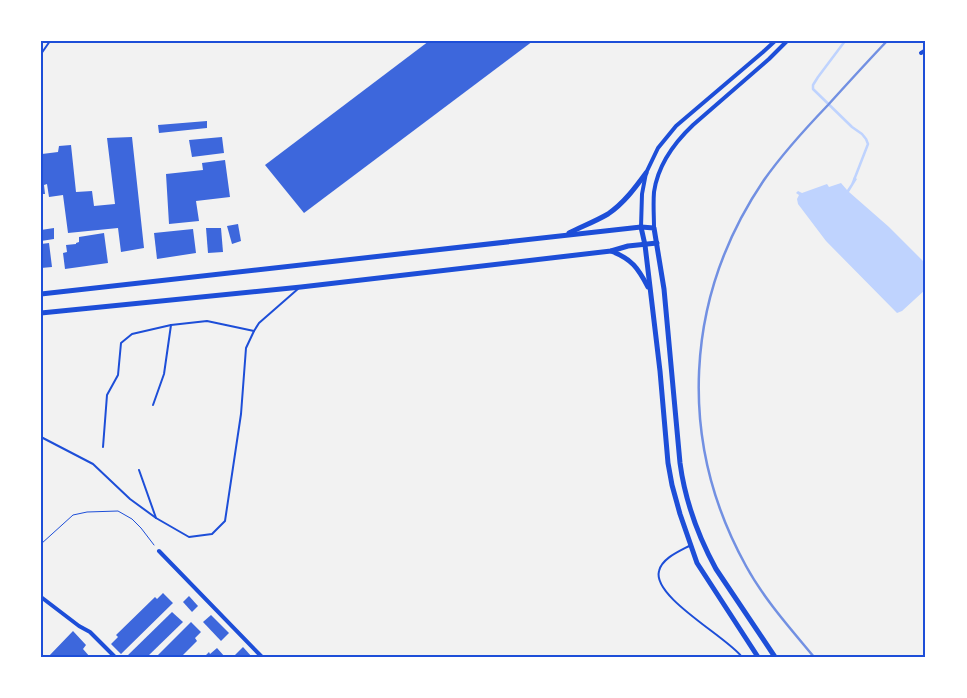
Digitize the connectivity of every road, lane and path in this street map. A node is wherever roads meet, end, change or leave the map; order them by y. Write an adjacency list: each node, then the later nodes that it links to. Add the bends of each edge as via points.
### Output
1 (50, 41): 6 (lane)
2 (775, 41): 7 (street, via 676,126 658,148)
3 (787, 41): 9 (street, via 693,124 671,149 654,192)
4 (926, 50): 5 (street)
5 (921, 53)
6 (41, 54)
7 (646, 173): 8 (street); 10 (main road, via 616,208)
8 (641, 227): 9 (main road); 10 (main road); 12 (main road)
9 (654, 228): 11 (main road)
10 (564, 236): 16 (main road)
11 (657, 243): 12 (main road); 25 (main road, via 682,479)
12 (645, 244): 13 (main road); 15 (main road)
13 (611, 250): 14 (main road); 15 (main road, via 638,268)
14 (301, 287): 17 (main road); 19 (lane)
15 (650, 290): 27 (main road, via 668,463)
16 (41, 294)
17 (41, 313)
18 (171, 325): 19 (lane, via 206,322); 20 (lane, via 164,374); 22 (lane, via 132,334 121,343 118,374 107,395)
19 (254, 331): 24 (lane, via 246,348 241,414 225,521 212,534 189,537)
20 (153, 405)
21 (41, 437): 24 (lane, via 93,464)
22 (103, 446)
23 (139, 470): 24 (lane)
24 (156, 518)
25 (702, 541): 27 (main road); 34 (main road, via 716,569)
26 (41, 544): 28 (path, via 73,515 118,511 132,519)
27 (691, 545): 32 (lane, via 664,562 658,572 660,580 668,595 682,609); 33 (main road, via 697,563)
28 (159, 551): 31 (street)
29 (41, 597): 30 (street, via 90,632)
30 (115, 657)
31 (262, 657)
32 (742, 657)
33 (758, 657)
34 (775, 657)

